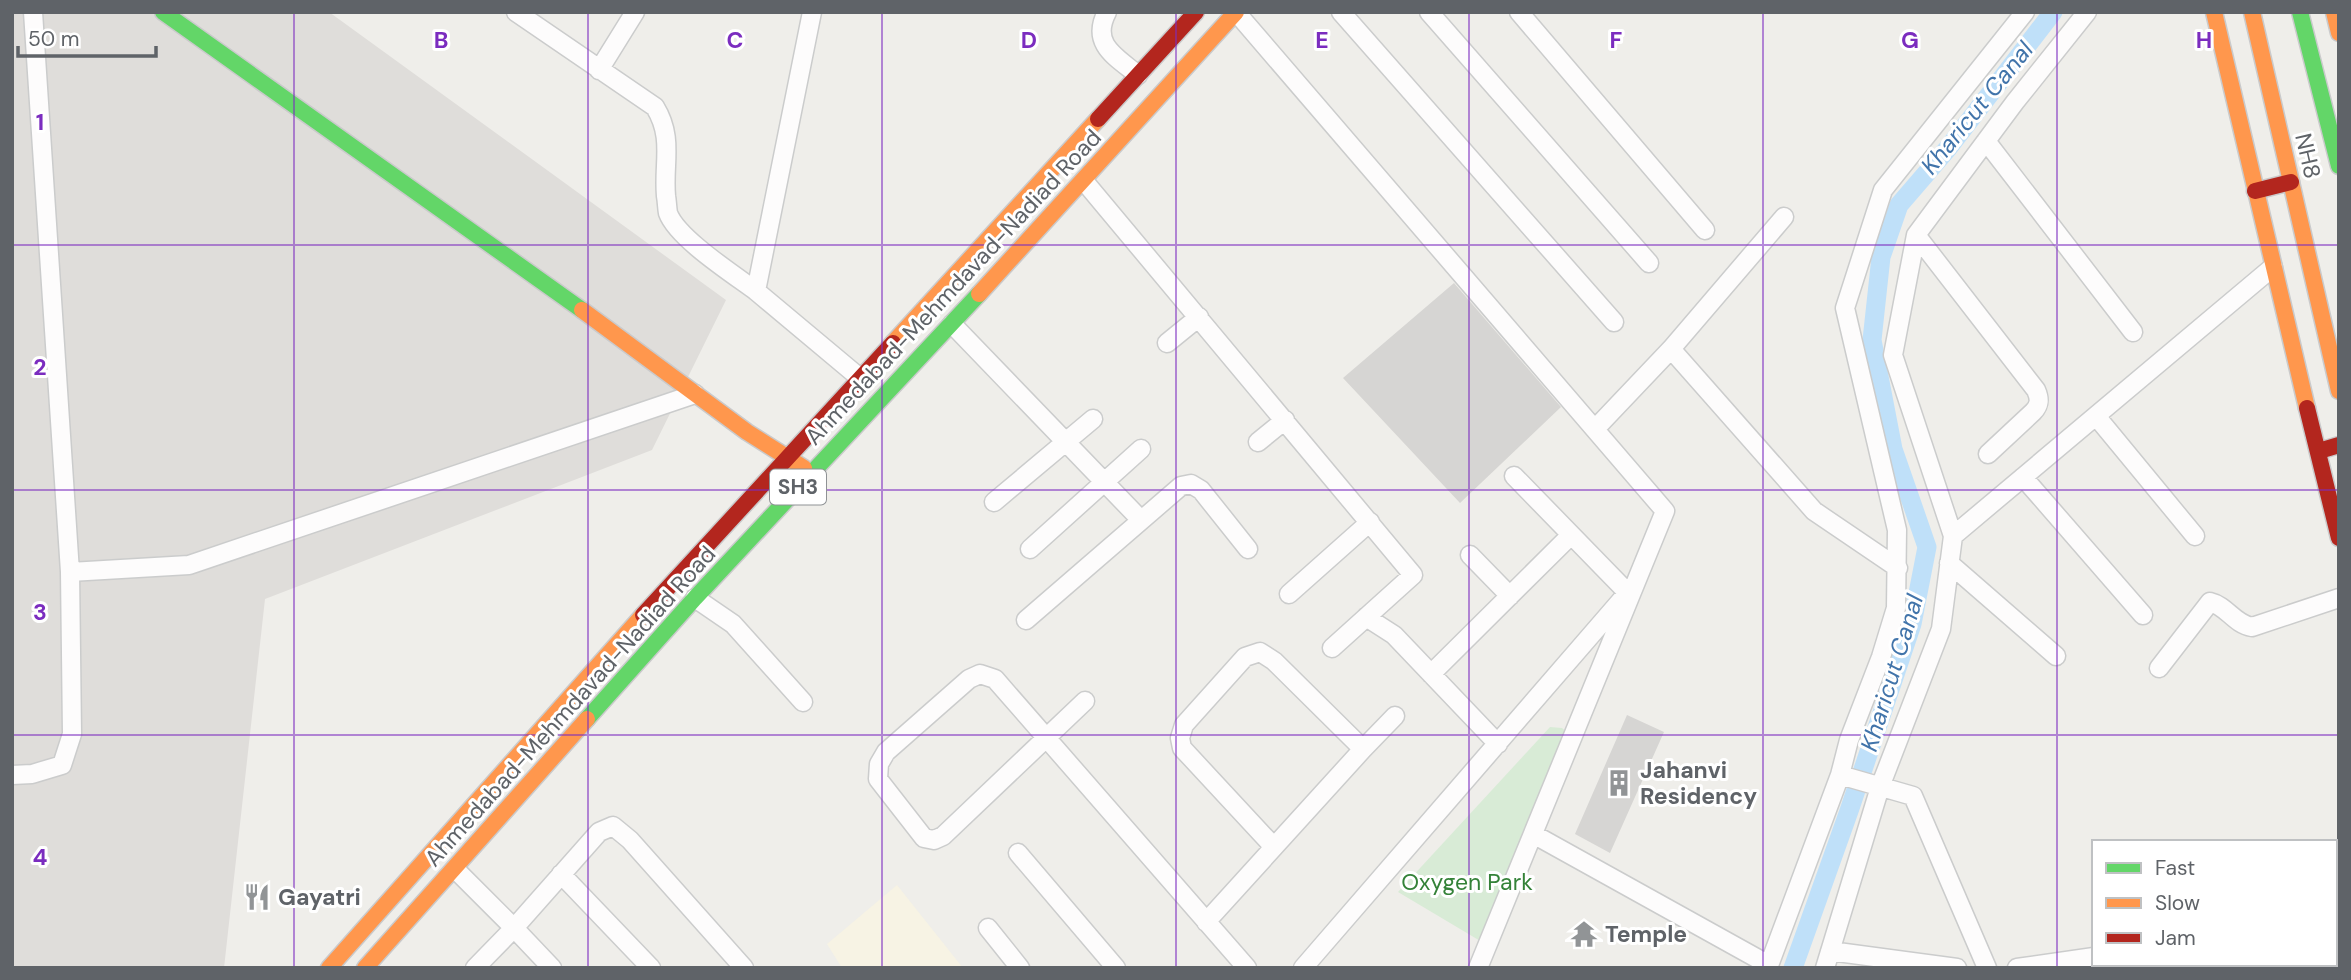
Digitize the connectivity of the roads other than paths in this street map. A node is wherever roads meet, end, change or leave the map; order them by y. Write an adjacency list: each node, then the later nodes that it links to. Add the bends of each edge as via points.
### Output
1 (33, 12): 69 (street)
2 (163, 12): 41 (main road)
3 (516, 12): 19 (street)
4 (635, 12): 19 (street)
5 (812, 12): 32 (street)
6 (1107, 12): 20 (street, via 1100,29 1106,48)
7 (1196, 12): 20 (main road)
8 (1236, 12): 24 (main road, Ahmedabad-Mehmdavad-Nadiad Road / SH3); 45 (street)
9 (1341, 12): 34 (street)
10 (1429, 12): 30 (street)
11 (1519, 12): 28 (street)
12 (2025, 12): 68 (street, via 1882,190 1845,308 1897,530)
13 (2087, 12): 22 (street)
14 (2214, 12): 26 (main road)
15 (2252, 12): 25 (main road, NH8)
16 (2300, 12): 21 (main road, NH8)
17 (2334, 12): 18 (main road)
18 (2339, 33)
19 (599, 70): 32 (street, via 655,107 664,123 668,212 680,233)
20 (1138, 75): 39 (main road)
21 (2336, 140): 23 (main road, NH8)
22 (1986, 141): 29 (street); 36 (street)
23 (2339, 166)
24 (1084, 181): 33 (street); 35 (main road, Ahmedabad-Mehmdavad-Nadiad Road / SH3)
25 (2291, 183): 26 (main road); 40 (main road, NH8)
26 (2255, 191): 31 (main road)
27 (1784, 217): 38 (street)
28 (1705, 230)
29 (1916, 235): 51 (street, via 2039,398 2038,407); 61 (street, via 1893,355)
30 (1649, 263)
31 (2273, 267): 42 (street); 50 (main road)
32 (756, 291): 39 (street)
33 (1199, 317): 37 (street); 44 (street)
34 (1614, 322)
35 (952, 324): 46 (street); 53 (main road, Ahmedabad-Mehmdavad-Nadiad Road / SH3)
36 (2133, 332)
37 (1167, 343)
38 (1671, 349): 45 (street); 68 (street, via 1814,511)
39 (860, 378): 52 (main road)
40 (2339, 391)
41 (695, 394): 52 (main road); 69 (street, via 189,565)
42 (2096, 416): 55 (street); 62 (street)
43 (1093, 419): 46 (street)
44 (1285, 420): 47 (street); 59 (street)
45 (1595, 429): 70 (street, via 1665,510)
46 (1067, 442): 56 (street); 57 (street)
47 (1258, 442)
48 (2339, 445): 50 (main road)
49 (1141, 449): 56 (street)
50 (2319, 451): 63 (main road)
51 (1987, 454)
52 (787, 458): 53 (main road); 103 (main road)
53 (811, 473): 73 (main road, Ahmedabad-Mehmdavad-Nadiad Road / SH3)
54 (1514, 476): 60 (street)
55 (2023, 477): 61 (street); 75 (street)
56 (1105, 481): 58 (street); 64 (street)
57 (994, 502)
58 (1140, 519): 65 (street, via 1181,486 1191,484); 77 (street)
59 (1370, 522): 71 (street); 76 (street, via 1413,575)
60 (1571, 535): 70 (street); 72 (street)
61 (1953, 536): 67 (street)
62 (2195, 536)
63 (2339, 538)
64 (1030, 549)
65 (1248, 550)
66 (1470, 555): 72 (street)
67 (1949, 562): 79 (street); 90 (street, via 1941,629)
68 (1898, 568): 89 (street, via 1896,608)
69 (70, 572): 88 (street, via 72,734 62,765)
70 (1631, 590): 86 (street); 91 (street)
71 (1289, 594)
72 (1510, 596): 81 (street)
73 (695, 598): 83 (street, via 733,624); 94 (main road, Ahmedabad-Mehmdavad-Nadiad Road / SH3)
74 (2339, 598): 80 (street, via 2252,626 2242,625 2219,604 2210,602)
75 (2143, 615)
76 (1366, 617): 78 (street); 81 (street, via 1394,635)
77 (1026, 620)
78 (1332, 648)
79 (2056, 656)
80 (2159, 668)
81 (1431, 674): 86 (street)
82 (1085, 701): 85 (street)
83 (803, 702)
84 (1395, 716): 87 (street)
85 (1045, 736): 85 (street, via 995,679 980,674 886,752 878,764 878,779 924,838 934,840); 96 (street)
86 (1498, 744): 112 (street)
87 (1363, 749): 92 (street); 92 (street, via 1275,661 1260,652 1245,657 1184,725 1180,738 1182,748)
88 (12, 775)
89 (1840, 775): 90 (street); 101 (street)
90 (1880, 788): 100 (street); 114 (street, via 1913,796)
91 (1533, 834): 101 (street); 113 (street)
92 (1275, 847): 96 (street)
93 (1018, 853): 110 (street)
94 (455, 869): 97 (street); 104 (main road, Ahmedabad-Mehmdavad-Nadiad Road / SH3)
95 (561, 874): 97 (street); 107 (street); 108 (street, via 599,832 613,826)
96 (1206, 922): 111 (street)
97 (514, 928): 105 (street); 106 (street)
98 (988, 928): 109 (street)
99 (2092, 957): 115 (street)
100 (1827, 959): 102 (street)
101 (1769, 966)
102 (1949, 967)
103 (329, 968)
104 (365, 968)
105 (475, 968)
106 (552, 968)
107 (651, 968)
108 (744, 968)
109 (1020, 968)
110 (1116, 968)
111 (1247, 968)
112 (1303, 968)
113 (1478, 968)
114 (1987, 968)
115 (2017, 968)

